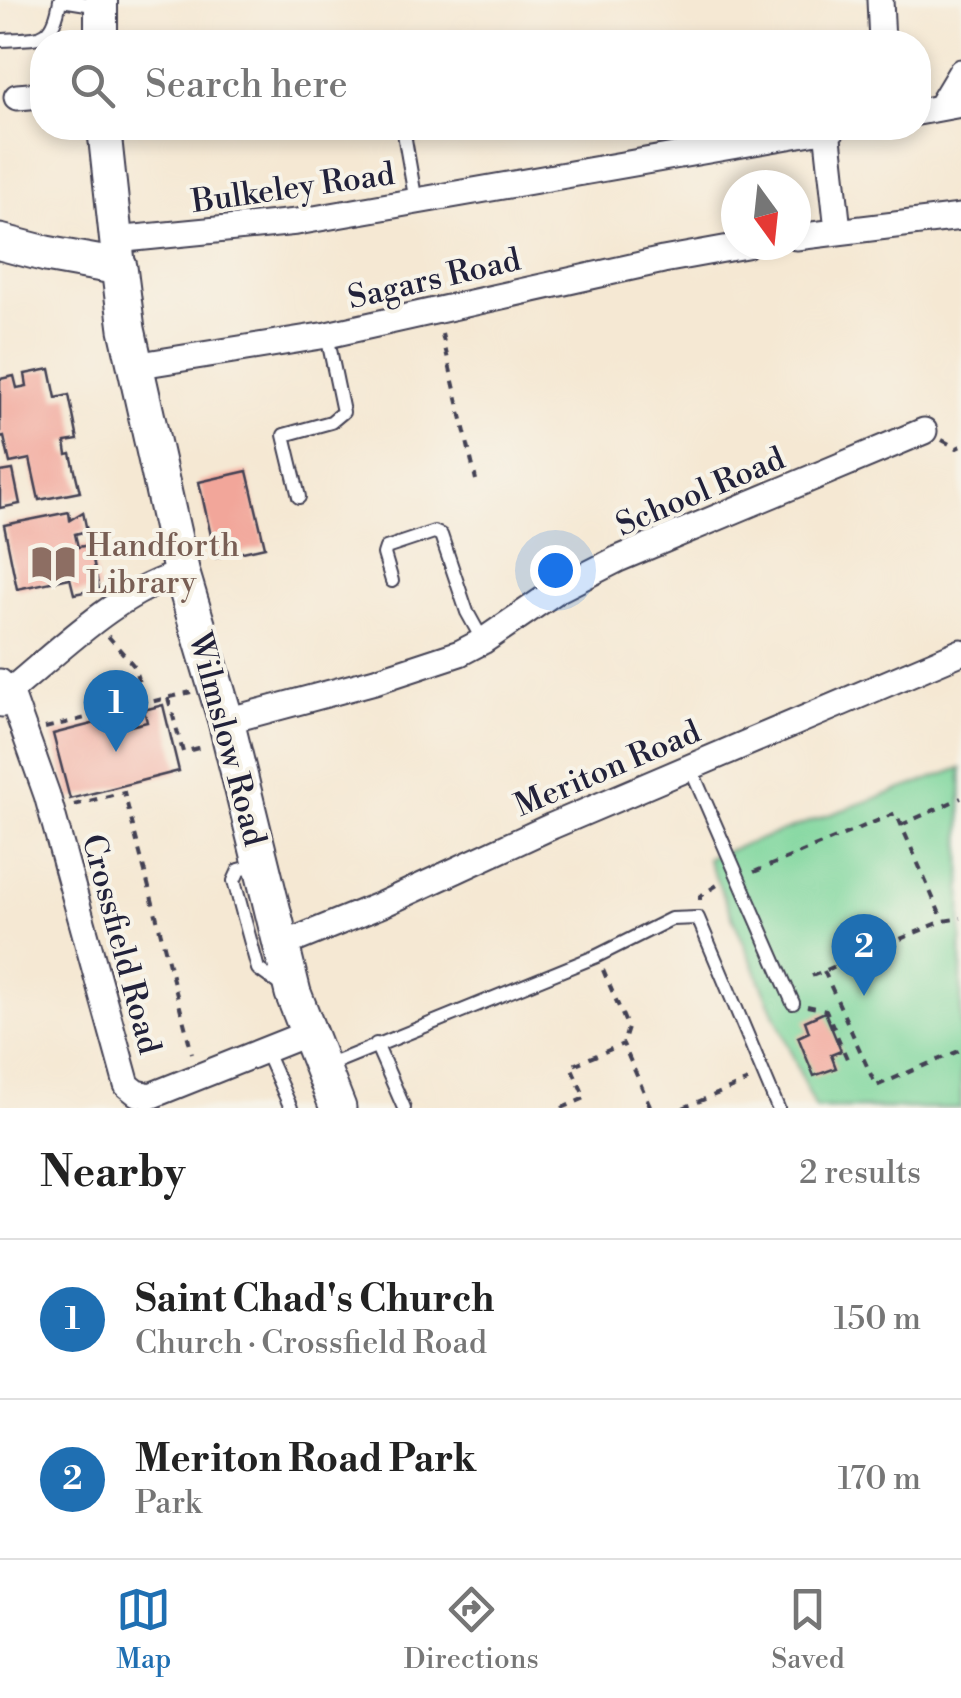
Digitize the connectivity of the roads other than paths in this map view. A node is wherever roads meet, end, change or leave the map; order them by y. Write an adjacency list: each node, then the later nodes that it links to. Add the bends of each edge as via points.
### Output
1 (61, 0): 3 (lane); 4 (lane)
2 (880, 0): 6 (street)
3 (101, 3): 5 (street)
4 (51, 30)
5 (101, 30)
6 (881, 30)
7 (30, 39): 8 (lane)
8 (0, 40)
9 (961, 72): 10 (street)
10 (940, 108)
11 (105, 140): 21 (street, Wilmslow Road)
12 (405, 140): 15 (lane)
13 (764, 140): 15 (street, Bulkeley Road)
14 (832, 140): 17 (street)
15 (416, 202): 21 (street, Bulkeley Road)
16 (961, 217): 17 (street)
17 (838, 230): 18 (street)
18 (811, 234)
19 (0, 242): 21 (main road, via 46,254)
20 (721, 250): 22 (street, Sagars Road)
21 (117, 253): 23 (main road, Wilmslow Road)
22 (326, 335): 23 (street, Sagars Road); 25 (lane, via 343,412 284,435)
23 (134, 366): 26 (main road, Wilmslow Road)
24 (924, 431): 28 (street, School Road, via 618,559)
25 (299, 496)
26 (182, 574): 30 (street, via 94,622); 31 (main road, Wilmslow Road)
27 (392, 581): 28 (lane, via 386,548 434,532 441,536)
28 (483, 641): 31 (street, School Road, via 431,665)
29 (961, 652): 32 (street, Meriton Road)
30 (3, 694): 41 (street, Crossfield Road, via 26,733 52,810 127,1085)
31 (228, 730): 33 (main road, Wilmslow Road)
32 (690, 768): 34 (street, Meriton Road); 36 (lane)
33 (261, 865): 34 (main road, Wilmslow Road); 35 (lane, via 239,870 234,881 258,969)
34 (280, 946): 35 (main road, Wilmslow Road)
35 (293, 993): 37 (main road, Wilmslow Road)
36 (793, 1003)
37 (308, 1032): 39 (street, Crossfield Road); 40 (main road, Wilmslow Road)
38 (376, 1044): 40 (lane); 44 (lane); 45 (lane, via 671,920 698,918)
39 (264, 1050): 41 (street, Crossfield Road); 42 (lane)
40 (321, 1068): 43 (main road, Wilmslow Road)
41 (148, 1102)
42 (291, 1108)
43 (338, 1108)
44 (404, 1108)
45 (778, 1108)

